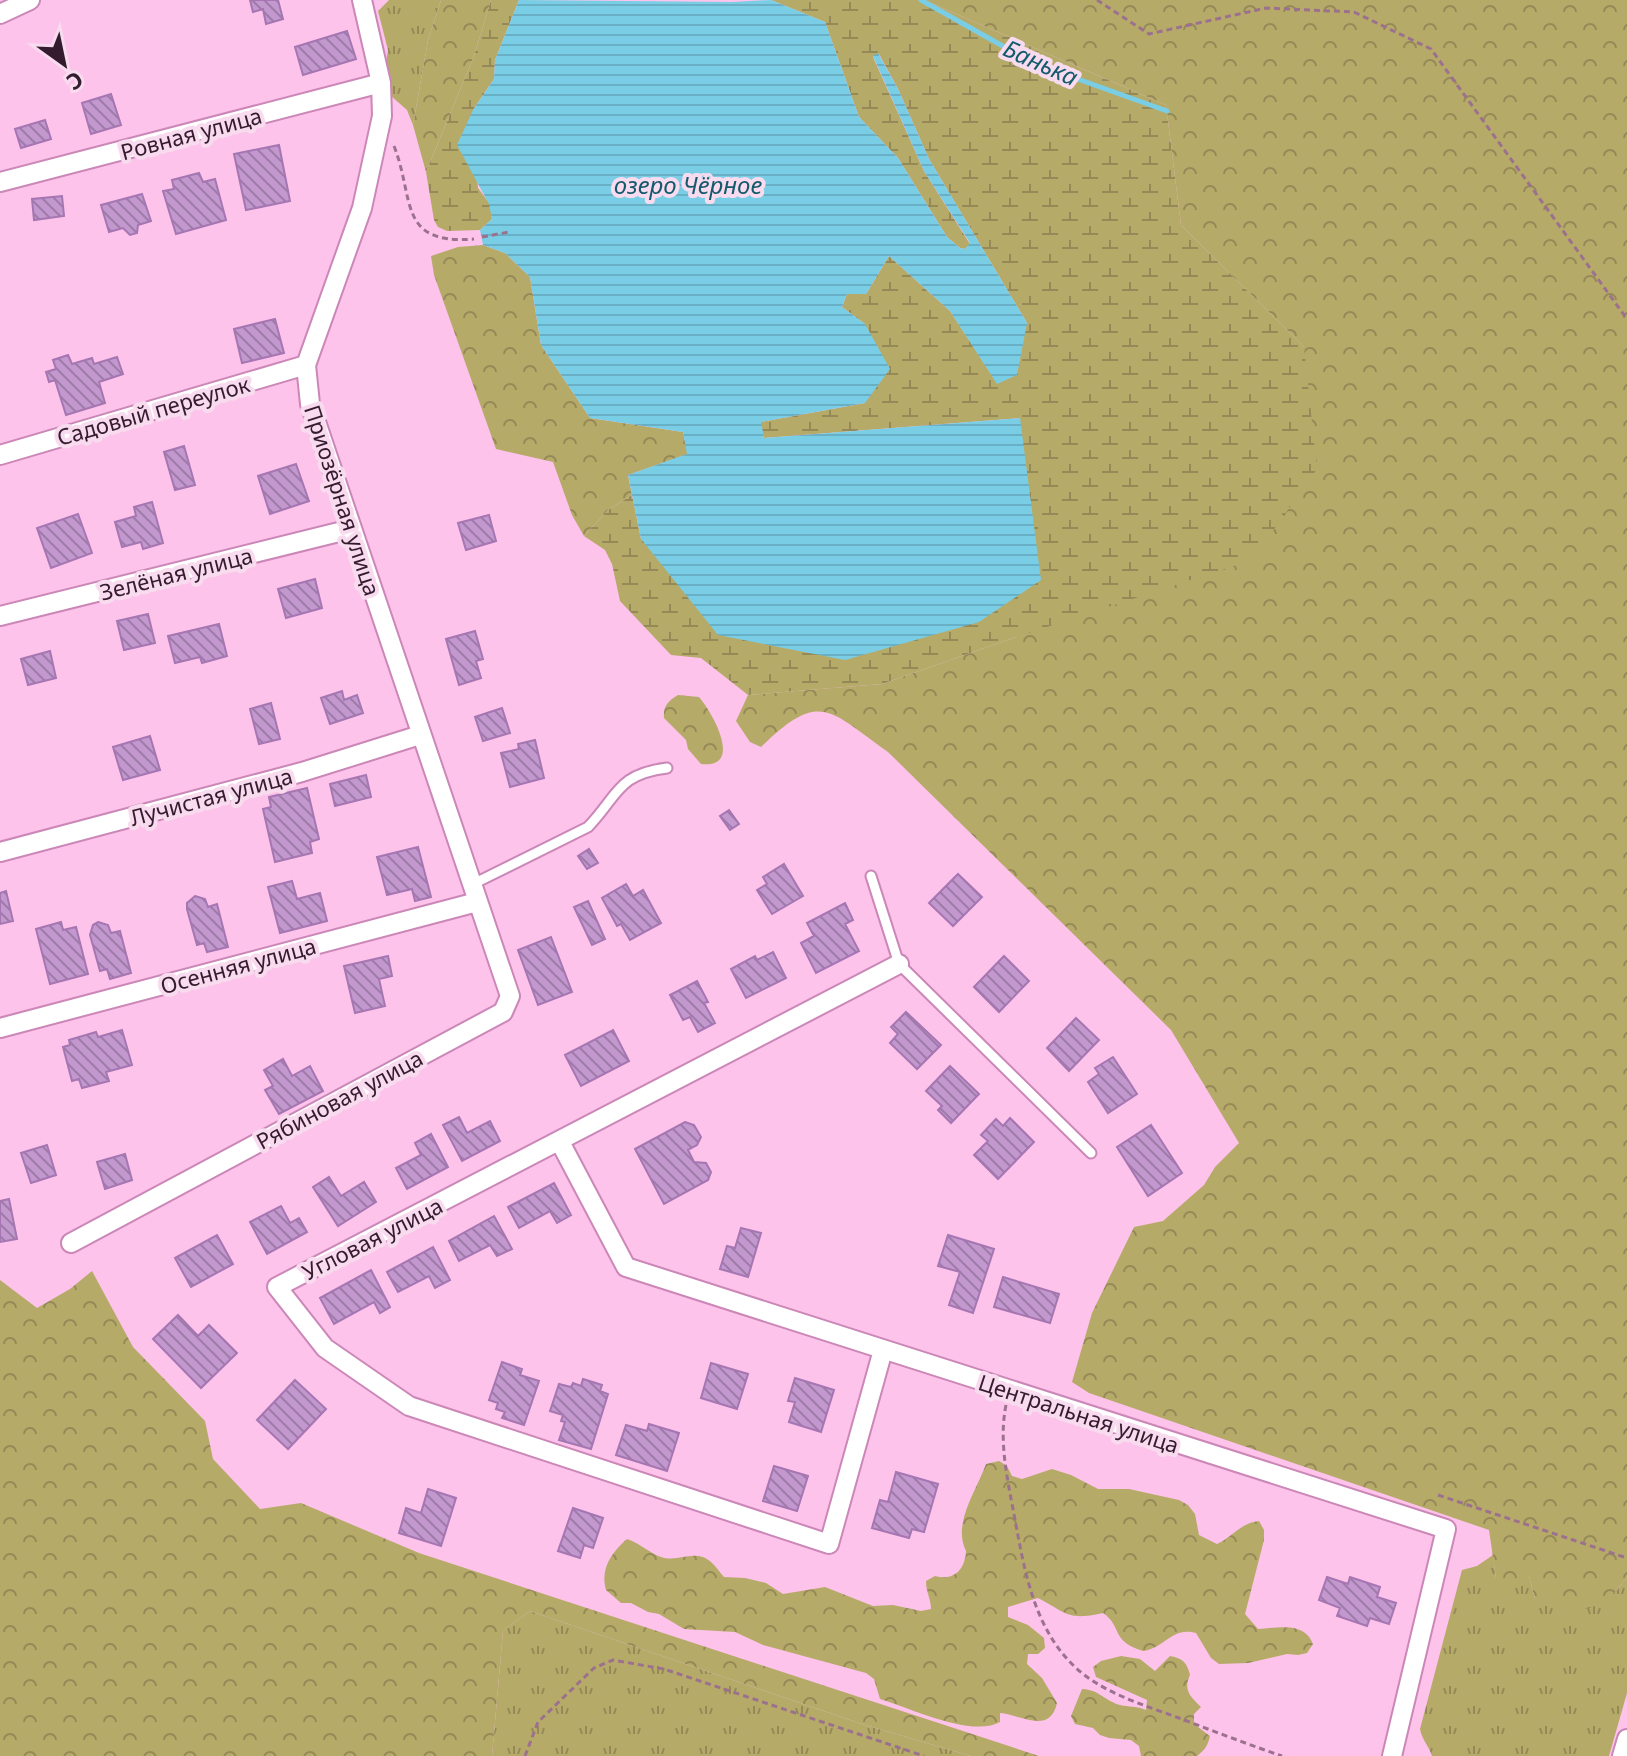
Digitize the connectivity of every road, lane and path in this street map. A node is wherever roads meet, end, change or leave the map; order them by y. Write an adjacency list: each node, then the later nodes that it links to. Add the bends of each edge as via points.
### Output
1 (30, 0): 4 (street)
2 (362, 0): 5 (street, Приозёрная улица)
3 (1097, 0): 11 (path, via 1149,34 1266,8 1354,12 1431,49)
4 (0, 14)
5 (381, 83): 6 (street, Приозёрная улица); 7 (street, Ровная улица)
6 (382, 116): 10 (path, via 421,227 449,241); 12 (street, Приозёрная улица, via 362,208)
7 (0, 182)
8 (509, 232): 9 (path)
9 (482, 237)
10 (474, 239)
11 (1627, 319)
12 (306, 365): 13 (street, Садовый переулок); 14 (street, Приозёрная улица, via 310,404)
13 (0, 455)
14 (351, 529): 15 (street, Зелёная улица); 16 (street, Приозёрная улица)
15 (0, 616)
16 (420, 735): 18 (street, Лучистая улица); 20 (street, Приозёрная улица)
17 (667, 768): 20 (lane, via 629,779 588,827)
18 (0, 852)
19 (871, 876): 21 (lane)
20 (474, 893): 22 (street, Осенняя улица); 25 (street, Рябиновая улица, via 510,996 503,1012)
21 (899, 964): 23 (street, Угловая улица); 24 (lane)
22 (0, 1028)
23 (560, 1142): 26 (street, Центральная улица, via 626,1267); 26 (street, Угловая улица, via 277,1287 325,1348 409,1406 829,1544)
24 (1091, 1153)
25 (71, 1243)
26 (883, 1350): 27 (street, Центральная улица)
27 (1010, 1391): 33 (path, via 1004,1462 1023,1561 1038,1612 1072,1664 1101,1686); 34 (street, Центральная улица, via 1446,1529)
28 (1438, 1495): 29 (path)
29 (1627, 1558)
30 (1627, 1739): 35 (street)
31 (525, 1756): 32 (path, via 538,1722 594,1668 613,1660 664,1669)
32 (924, 1756)
33 (1282, 1756)
34 (1392, 1756)
35 (1622, 1756)

